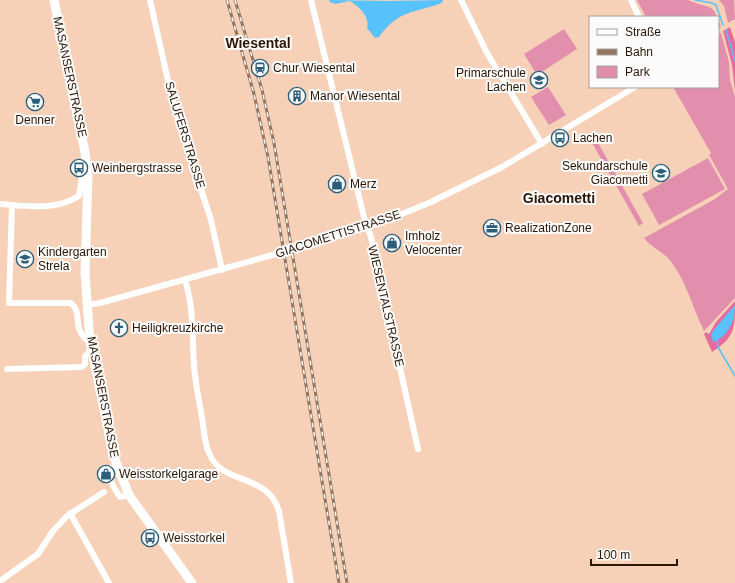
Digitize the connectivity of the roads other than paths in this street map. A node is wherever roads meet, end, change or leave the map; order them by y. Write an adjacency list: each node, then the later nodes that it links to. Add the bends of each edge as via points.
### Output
1 (54, 0): 9 (main road, MASANSERSTRASSE, via 84,143)
2 (150, 0): 13 (street, SALUFERSTRASSE, via 173,102 211,220)
3 (311, 0): 12 (street, WIESENTALSTRASSE)
4 (461, 0): 8 (street, via 487,53)
5 (631, 0): 6 (street)
6 (639, 16)
7 (633, 88): 8 (street, GIACOMETTISTRASSE)
8 (542, 144): 12 (street, GIACOMETTISTRASSE, via 464,187)
9 (88, 176): 11 (street, via 82,176 79,196 68,202 41,207); 15 (main road, MASANSERSTRASSE, via 85,262)
10 (0, 204): 11 (street)
11 (12, 205): 16 (street, via 9,302 71,303 77,312 78,328 82,337)
12 (368, 227): 13 (street, GIACOMETTISTRASSE); 18 (street, WIESENTALSTRASSE)
13 (222, 270): 14 (street, GIACOMETTISTRASSE)
14 (185, 280): 15 (street, GIACOMETTISTRASSE); 24 (street, via 192,313 195,378 209,454 225,472 264,488 274,500 279,511)
15 (87, 305): 16 (main road, MASANSERSTRASSE)
16 (91, 346): 17 (street, via 82,367); 23 (main road, MASANSERSTRASSE, via 116,466 128,495)
17 (7, 369)
18 (418, 449)
19 (104, 492): 20 (street)
20 (70, 513): 21 (street, via 57,526 38,554); 22 (street)
21 (0, 581)
22 (108, 583)
23 (192, 583)
24 (291, 583)

